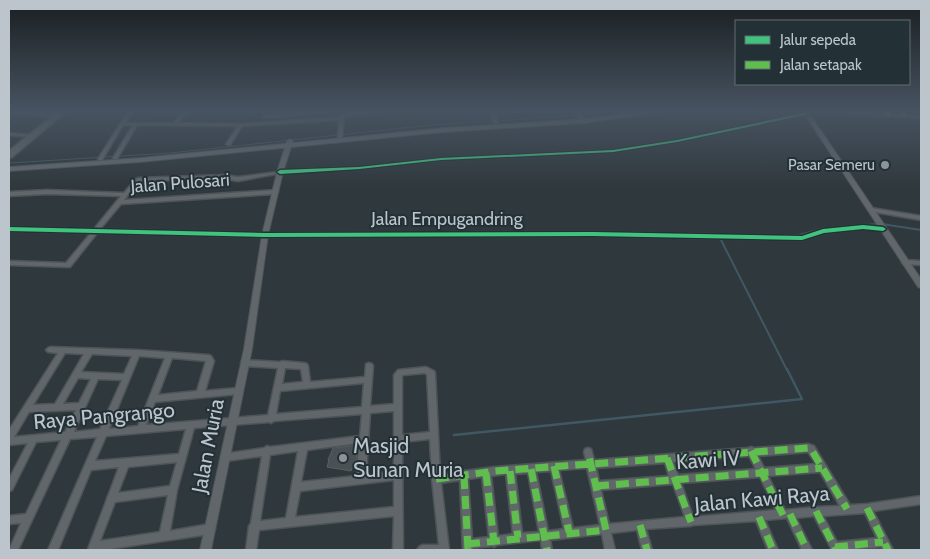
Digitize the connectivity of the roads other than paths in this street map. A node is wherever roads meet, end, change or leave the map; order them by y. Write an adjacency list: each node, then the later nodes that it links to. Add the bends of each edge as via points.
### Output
1 (32, 136): 11 (highway)
2 (115, 136): 13 (street)
3 (128, 136): 12 (street)
4 (233, 136): 10 (street)
5 (333, 136): 9 (main road)
6 (377, 136): 9 (main road)
7 (698, 136): 16 (street, via 613,150 441,159)
8 (822, 136): 21 (street)
9 (290, 143): 14 (main road); 16 (street, Jalan Muria)
10 (228, 144)
11 (9, 155)
12 (116, 156): 13 (main road); 14 (main road)
13 (101, 158): 15 (main road)
14 (136, 158): 15 (main road)
15 (9, 166)
16 (280, 173): 17 (street, Jalan Muria); 19 (street, via 236,179 225,176 138,180)
17 (275, 192): 20 (street, Jalan Pulosari); 26 (street, Jalan Muria)
18 (9, 194): 19 (street)
19 (125, 195): 20 (street)
20 (119, 202): 25 (street, Jalan Pulosari)
21 (871, 210): 22 (street); 24 (street)
22 (921, 218)
23 (9, 227): 25 (street, Jalan Empugandring)
24 (882, 227): 26 (street, Jalan Empugandring, via 823,231 802,238); 27 (street)
25 (99, 228): 26 (street, Jalan Empugandring); 29 (street, Jalan Pulosari, via 68,265)
26 (266, 233): 36 (street, Jalan Muria)
27 (905, 262): 28 (street); 30 (street)
28 (921, 262)
29 (9, 263)
30 (921, 286)
31 (50, 350): 32 (street)
32 (63, 351): 33 (street); 51 (street)
33 (90, 351): 34 (street); 39 (street)
34 (137, 353): 35 (street); 41 (street)
35 (170, 355): 46 (street, via 208,358 210,361); 47 (street)
36 (245, 363): 37 (street); 45 (street, Jalan Muria)
37 (282, 364): 43 (street, via 304,366); 44 (street)
38 (369, 366): 42 (street)
39 (76, 375): 40 (street); 49 (street)
40 (96, 376): 41 (street); 48 (street)
41 (126, 377): 57 (street)
42 (367, 380): 43 (street); 52 (street)
43 (307, 386): 44 (street)
44 (277, 388): 53 (street)
45 (238, 391): 46 (street); 54 (street, Jalan Muria)
46 (200, 395): 47 (street)
47 (152, 399): 56 (street)
48 (82, 406): 49 (street); 59 (street)
49 (57, 407): 51 (street)
50 (397, 407): 52 (street, Raya Pangrango); 58 (street, via 399,372 430,372); 63 (street)
51 (26, 409): 60 (street)
52 (366, 410): 53 (street, Raya Pangrango); 62 (street)
53 (270, 419): 54 (street, Raya Pangrango)
54 (232, 422): 55 (street, Raya Pangrango); 69 (street, Jalan Muria)
55 (191, 426): 56 (street, Raya Pangrango); 70 (street)
56 (140, 430): 57 (street, Raya Pangrango)
57 (102, 433): 59 (street, Raya Pangrango); 74 (street)
58 (434, 435): 63 (street); 85 (street)
59 (68, 436): 61 (street, Raya Pangrango); 99 (street)
60 (9, 437)
61 (34, 439): 64 (street, Raya Pangrango); 81 (street)
62 (364, 439): 65 (street); 84 (street)
63 (398, 439): 82 (street)
64 (9, 441)
65 (303, 446): 66 (street); 89 (street)
66 (267, 450): 69 (street); 104 (street)
67 (751, 451): 71 (street); 76 (street, via 808,448); 80 (street)
68 (588, 452): 73 (street)
69 (226, 457): 105 (street, Jalan Muria)
70 (181, 458): 72 (street); 90 (street)
71 (667, 458): 73 (street); 86 (street)
72 (126, 463): 74 (street); 91 (street)
73 (591, 465): 75 (street); 87 (street)
74 (88, 466): 117 (street)
75 (554, 466): 77 (street); 107 (street)
76 (822, 468): 80 (street, Kawi IV); 94 (street)
77 (531, 469): 78 (street); 108 (street)
78 (510, 471): 79 (street); 110 (street)
79 (486, 473): 83 (street); 111 (street)
80 (762, 473): 86 (street, Kawi IV); 97 (street)
81 (12, 475): 88 (street)
82 (398, 475): 84 (street); 95 (street)
83 (464, 476): 85 (street); 113 (street)
84 (361, 479): 89 (street)
85 (436, 479): 122 (street)
86 (675, 480): 87 (street, Kawi IV); 102 (street)
87 (596, 486): 106 (street)
88 (9, 487)
89 (296, 487): 101 (street)
90 (173, 490): 91 (street); 109 (street)
91 (112, 498): 114 (street)
92 (921, 500): 93 (street, Jalan Kawi Raya)
93 (867, 508): 94 (street, Jalan Kawi Raya); 112 (street)
94 (846, 509): 96 (street, Jalan Kawi Raya)
95 (398, 511): 101 (street); 120 (street)
96 (816, 511): 97 (street, Jalan Kawi Raya); 115 (street)
97 (786, 514): 98 (street, Jalan Kawi Raya); 127 (street)
98 (760, 516): 102 (street, Jalan Kawi Raya); 126 (street)
99 (28, 518): 100 (street); 116 (street)
100 (9, 520)
101 (290, 522): 104 (street)
102 (691, 522): 103 (street, Jalan Kawi Raya)
103 (640, 525): 106 (street, Jalan Kawi Raya); 125 (street)
104 (254, 526): 119 (street)
105 (210, 529): 109 (street); 118 (street, Jalan Muria)
106 (606, 530): 107 (street, Jalan Kawi Raya); 124 (street)
107 (569, 532): 108 (street, Jalan Kawi Raya)
108 (544, 535): 110 (street, Jalan Kawi Raya); 123 (street)
109 (164, 536): 114 (street)
110 (518, 538): 111 (street, Jalan Kawi Raya)
111 (494, 542): 113 (street, Jalan Kawi Raya)
112 (886, 546): 115 (street)
113 (468, 547)
114 (93, 549)
115 (836, 549)
116 (14, 550)
117 (53, 550)
118 (205, 550)
119 (251, 550)
120 (398, 550)
121 (422, 550): 122 (street)
122 (444, 550)
123 (546, 550)
124 (610, 550)
125 (647, 550)
126 (773, 550)
127 (807, 550)

